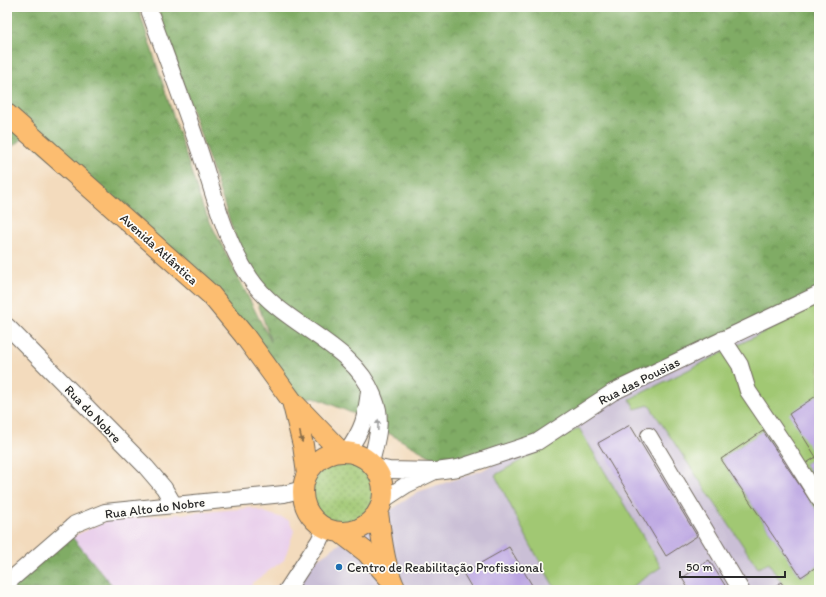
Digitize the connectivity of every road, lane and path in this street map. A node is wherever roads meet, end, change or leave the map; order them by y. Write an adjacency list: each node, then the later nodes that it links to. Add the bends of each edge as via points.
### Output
1 (148, 7): 6 (street, via 230,242 242,264 251,279 279,309 340,354 356,368)
2 (7, 114): 7 (main road, Avenida Atlântica, via 211,295 244,334)
3 (819, 294): 5 (street, Rua das Pousias)
4 (7, 326): 14 (street, Rua do Nobre, via 146,467 164,488)
5 (723, 339): 11 (street, Rua das Pousias, via 613,392 538,442 458,468); 13 (street, via 740,365 748,392)
6 (370, 387): 9 (street, via 363,424); 10 (street, one-way to 6, via 379,422 378,408)
7 (292, 401): 9 (main road, Avenida Atlântica); 12 (main road, Avenida Atlântica, one-way to 12, via 303,446)
8 (649, 436): 20 (street)
9 (344, 452): 10 (main road, Avenida Atlântica, via 360,456); 12 (main road, via 321,458 313,465)
10 (373, 465): 11 (street, via 389,470); 15 (main road, Avenida Atlântica, via 382,483)
11 (436, 471): 15 (street, via 406,485)
12 (305, 482): 14 (street, Rua Alto do Nobre, via 284,494); 16 (main road, Avenida Atlântica, via 303,501 308,512 315,522)
13 (819, 498)
14 (174, 505): 17 (street, Rua Alto do Nobre, via 105,512 74,524)
15 (380, 506): 16 (main road, via 371,522 362,528 352,532); 18 (main road, Avenida Atlântica, via 382,543)
16 (333, 531): 18 (main road, Avenida Atlântica, via 366,552); 19 (street, via 319,541)
17 (7, 583)
18 (394, 586)
19 (289, 589)
20 (741, 590)

